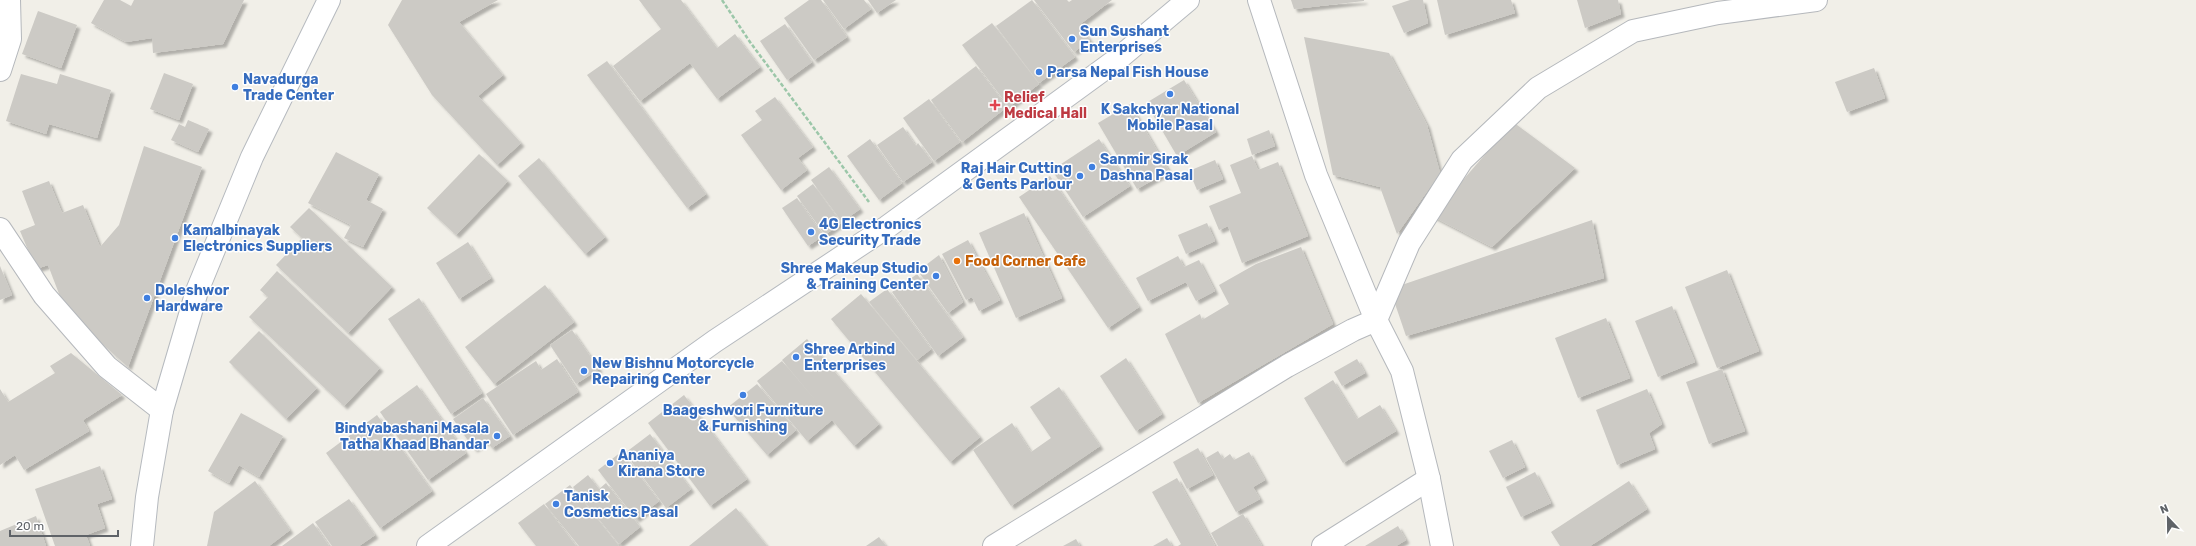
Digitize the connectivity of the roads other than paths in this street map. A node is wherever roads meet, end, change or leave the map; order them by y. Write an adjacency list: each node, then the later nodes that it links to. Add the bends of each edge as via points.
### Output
1 (9, 0): 6 (street, via 10,39)
2 (329, 0): 9 (street, via 252,157 197,291)
3 (1188, 0): 12 (street, via 1119,58 887,227 715,341)
4 (1259, 0): 8 (street, via 1316,176)
5 (1816, 0): 8 (street, via 1718,13 1633,31 1538,88 1462,160 1409,243)
6 (0, 70)
7 (0, 229): 9 (street, via 44,295 107,367)
8 (1376, 320): 10 (street, via 1402,371); 13 (street, via 1287,366)
9 (162, 410): 11 (street, via 147,497)
10 (1429, 479): 14 (street); 15 (street)
11 (142, 546)
12 (428, 546)
13 (994, 546)
14 (1323, 546)
15 (1442, 546)

